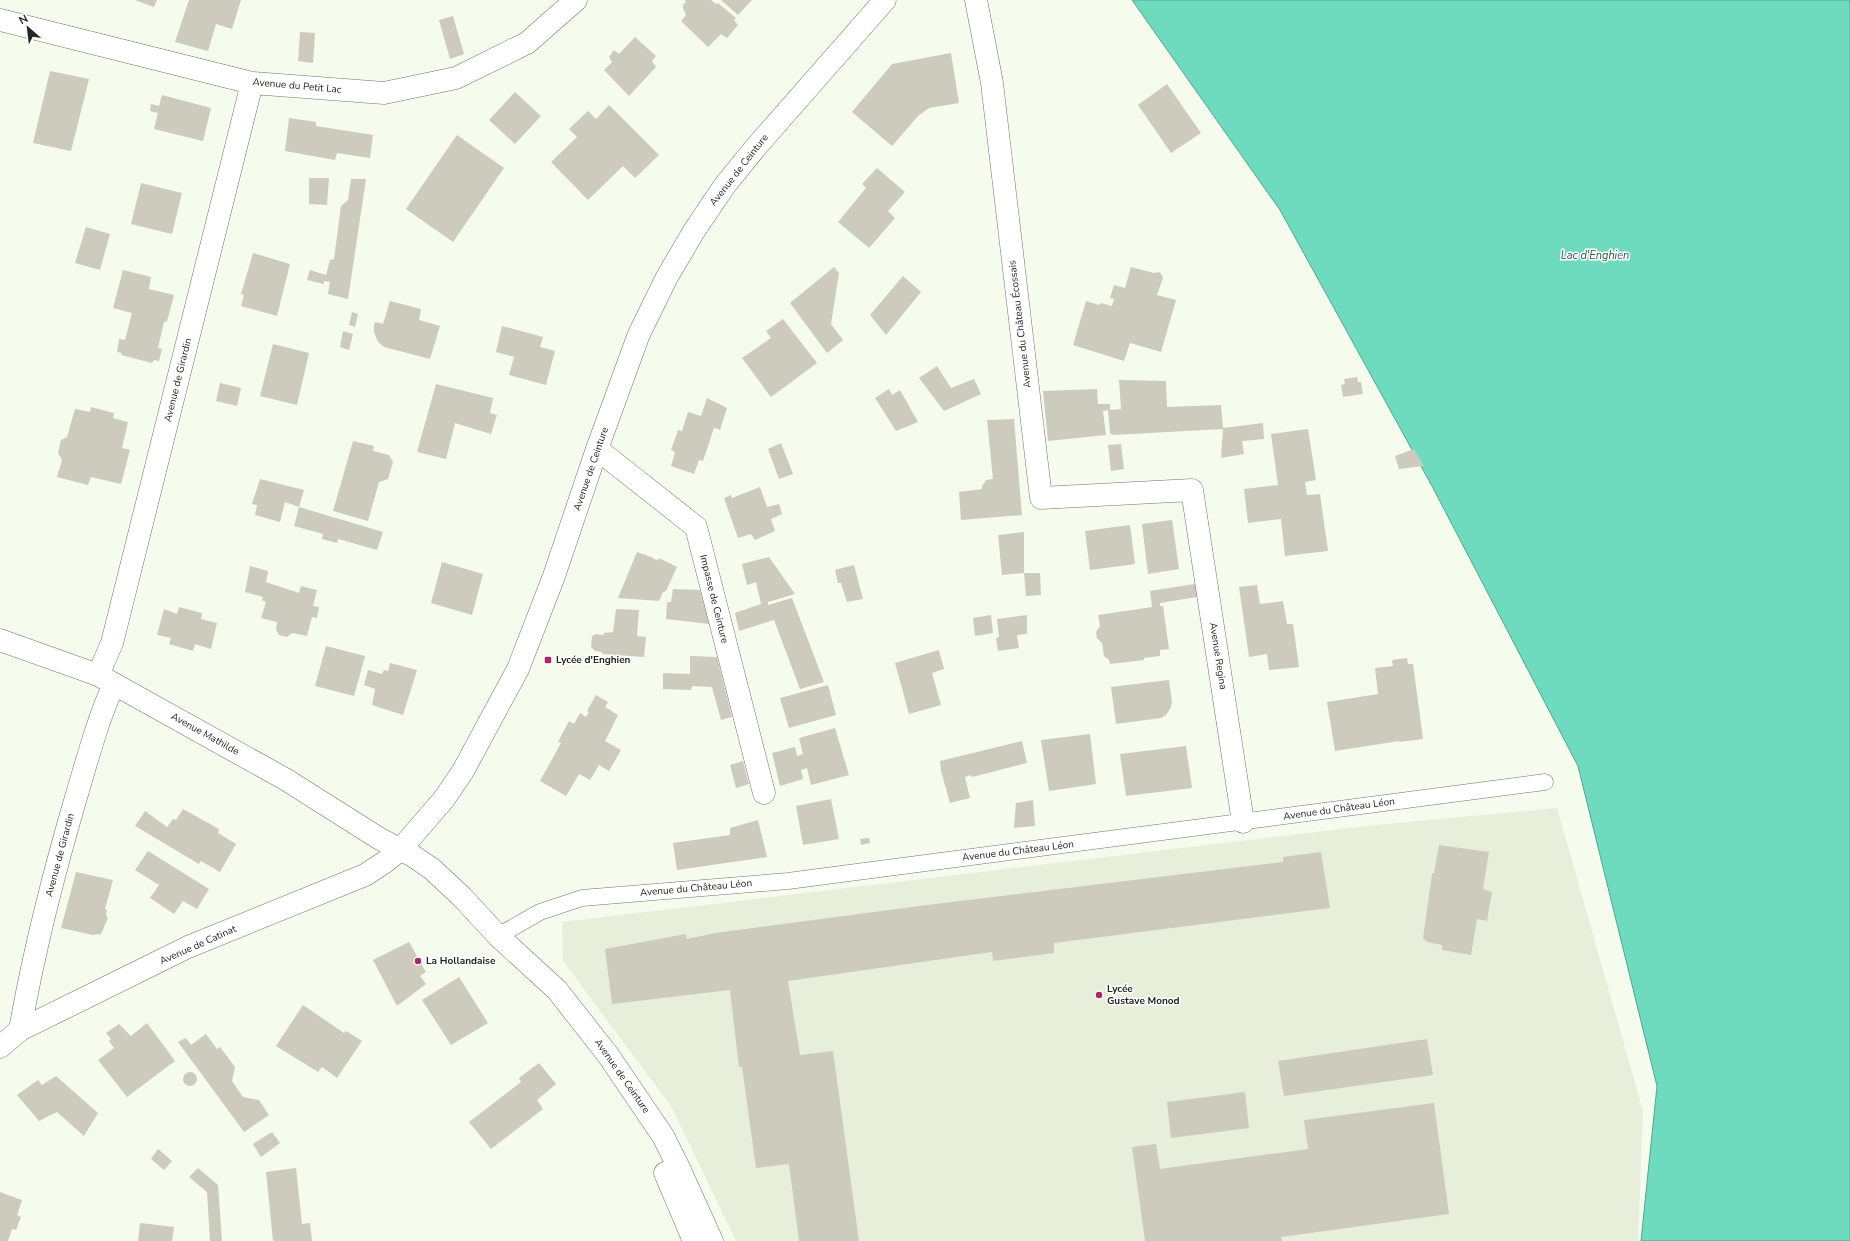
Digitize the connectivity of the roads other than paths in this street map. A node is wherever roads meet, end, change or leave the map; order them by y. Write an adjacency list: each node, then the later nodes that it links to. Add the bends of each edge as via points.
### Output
1 (576, 0): 5 (street, Avenue du Petit Lac, via 527,43 456,78 384,93)
2 (885, 0): 6 (street, Avenue de Ceinture, via 756,147 725,185 694,231 667,277 639,334)
3 (976, 0): 7 (street, Avenue du Château Écossais, via 992,83 1041,498)
4 (0, 20): 5 (street, Avenue du Petit Lac)
5 (252, 83): 9 (street, Avenue de Girardin, via 112,643)
6 (597, 449): 11 (street, Impasse de Ceinture, via 696,527); 13 (street, Avenue de Ceinture, via 554,576 518,669 463,771)
7 (1192, 490): 12 (street, Avenue Regina)
8 (0, 640): 9 (street, Avenue Mathilde)
9 (106, 680): 13 (street, Avenue Mathilde, via 285,779); 15 (street, Avenue de Girardin, via 102,710 60,852 32,967)
10 (1545, 782): 12 (lane, Avenue du Château Léon)
11 (764, 793)
12 (1243, 822): 14 (lane, Avenue du Château Léon, via 788,881 582,898 540,912)
13 (400, 850): 14 (street, Avenue de Ceinture, via 432,869); 15 (street, Avenue de Catinat, via 365,875 188,947)
14 (498, 936): 17 (street, Avenue de Ceinture, via 584,1045 629,1109 670,1183); 18 (street, Avenue de Ceinture, via 557,990 612,1061 663,1136)
15 (20, 1030): 16 (street, Avenue de Catinat)
16 (0, 1047)
17 (694, 1241)
18 (712, 1241)

